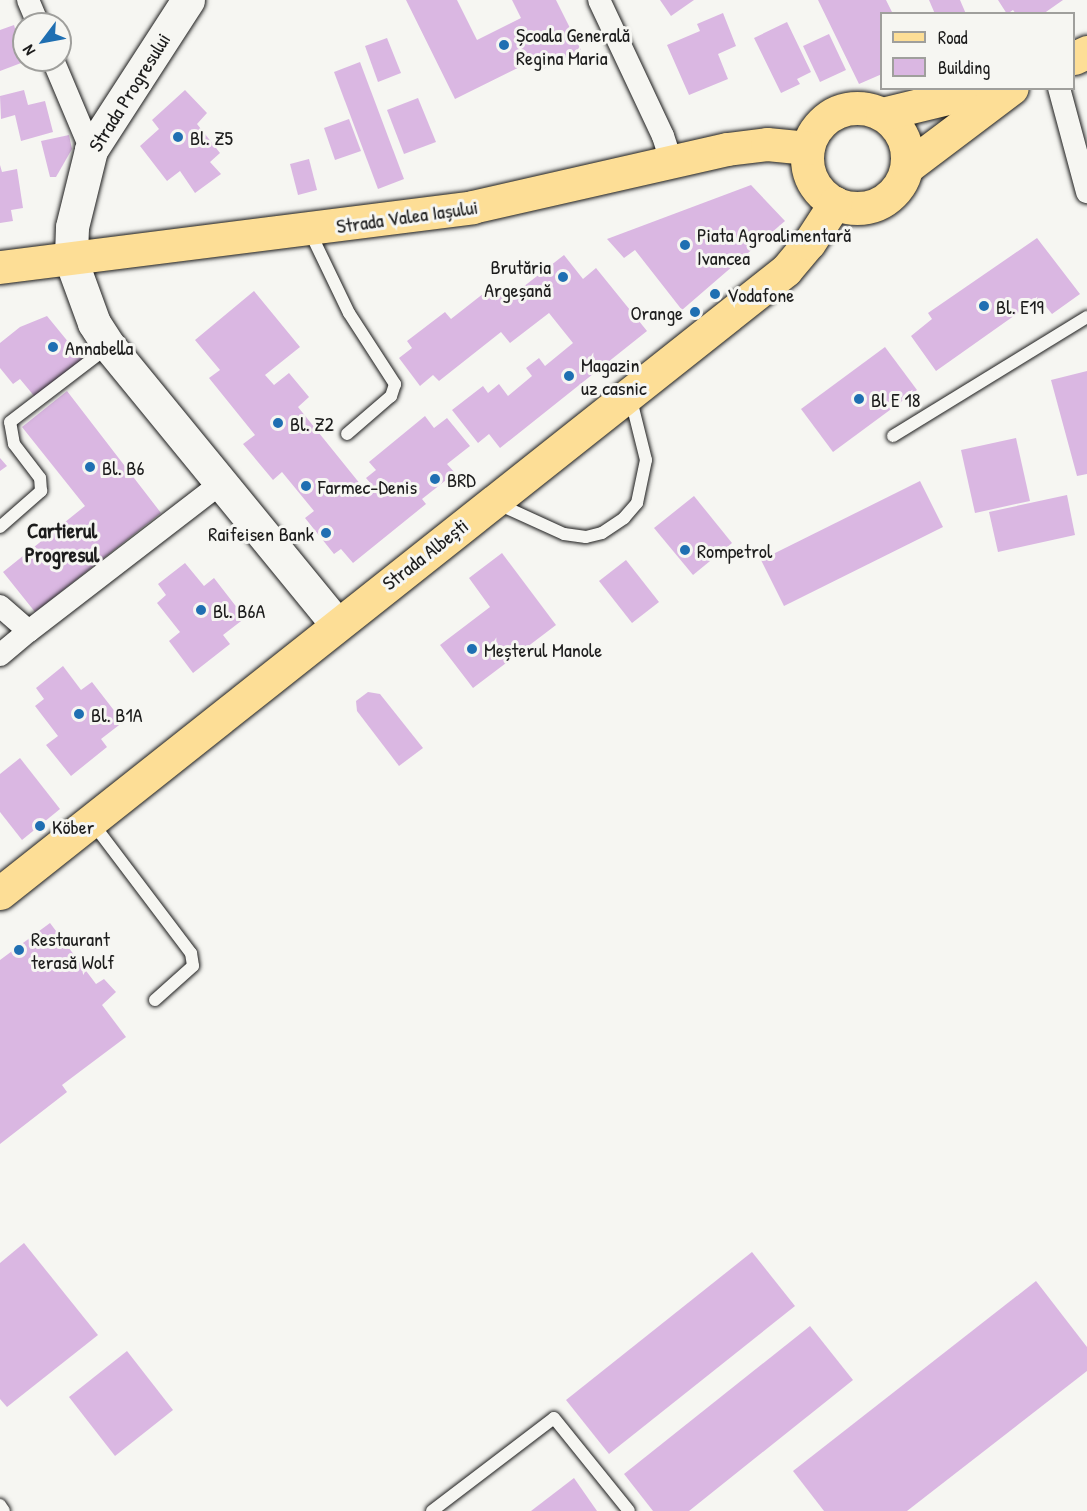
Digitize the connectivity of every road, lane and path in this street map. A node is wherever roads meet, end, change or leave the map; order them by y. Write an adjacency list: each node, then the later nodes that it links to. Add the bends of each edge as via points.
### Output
1 (188, 0): 9 (street, Strada Progresului)
2 (599, 0): 10 (street)
3 (58, 72): 9 (street)
4 (981, 90): 7 (main road)
5 (1009, 90): 11 (main road)
6 (1060, 90): 12 (street)
7 (882, 114): 8 (main road, via 867,109 837,112 814,133); 11 (main road, via 903,137)
8 (808, 148): 10 (main road, Strada Valea Iașului, via 767,144); 13 (main road, via 813,180)
9 (91, 150): 15 (street, Strada Progresului, via 72,227)
10 (672, 161): 14 (main road, Strada Valea Iașului, via 517,199)
11 (907, 167): 13 (main road, via 901,182 880,203 850,207)
12 (1087, 192)
13 (835, 203): 19 (main road, Strada Albești, via 786,270)
14 (309, 230): 15 (main road, Strada Valea Iașului); 20 (lane, via 349,313 395,384 391,396)
15 (71, 260): 16 (main road, Strada Valea Iașului); 18 (street, via 94,323)
16 (0, 267)
17 (1087, 317): 21 (lane)
18 (109, 346): 22 (street); 24 (lane, via 10,422 14,444 40,478 41,490)
19 (629, 394): 23 (main road, Strada Albești); 23 (lane, via 646,460 637,503 624,518 602,533 586,537 564,534)
20 (346, 434)
21 (893, 436)
22 (221, 483): 26 (street); 27 (street)
23 (492, 501): 26 (main road, Strada Albești)
24 (0, 527)
25 (0, 606): 27 (street)
26 (336, 623): 29 (main road, Strada Albești)
27 (29, 631): 28 (street)
28 (0, 655)
29 (90, 820): 30 (main road, Strada Albești); 31 (lane, via 191,953 193,966)
30 (0, 893)
31 (155, 1000)
32 (0, 1505): 33 (lane)
33 (4, 1511)
34 (432, 1511): 35 (lane, via 554,1418)
35 (629, 1511)

